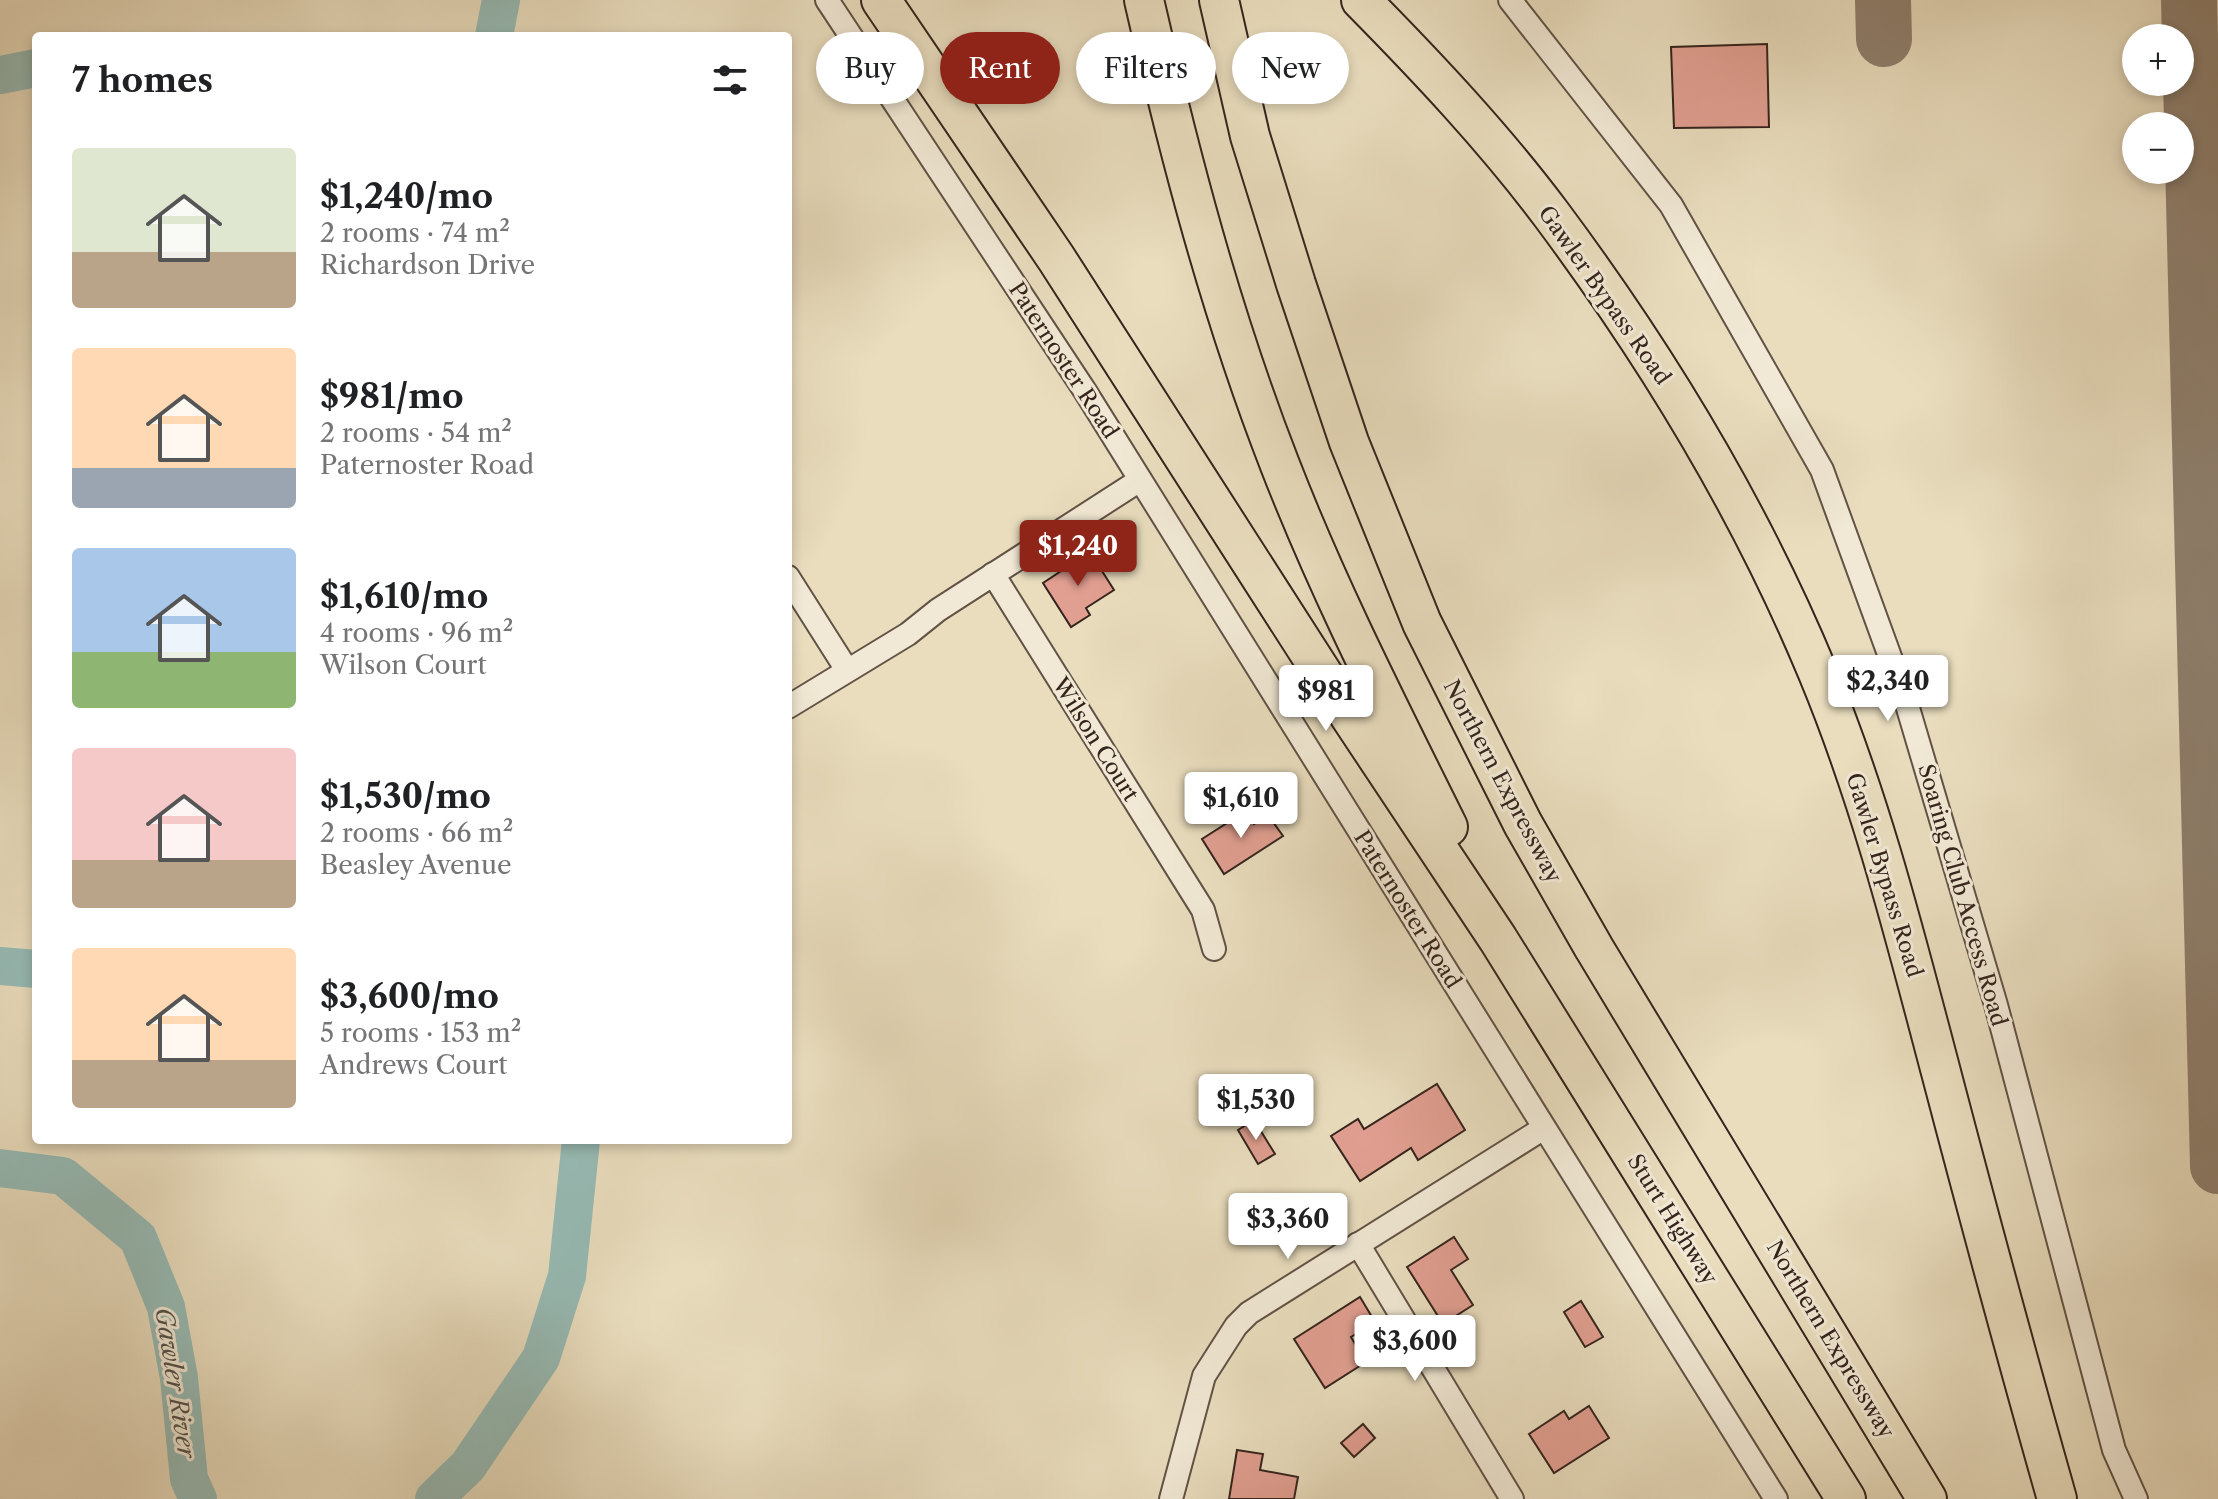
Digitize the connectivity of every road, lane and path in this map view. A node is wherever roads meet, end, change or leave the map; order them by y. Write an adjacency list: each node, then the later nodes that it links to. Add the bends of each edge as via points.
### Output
1 (827, 0): 7 (street, Paternoster Road)
2 (881, 0): 12 (highway, via 1056,258)
3 (1144, 0): 12 (highway, via 1215,277 1279,464 1339,607)
4 (1219, 0): 20 (highway, Northern Expressway, via 1250,136 1296,284 1349,442 1422,623 1523,824 1586,934)
5 (1361, 0): 21 (highway, Gawler Bypass Road, via 1482,130 1586,263 1671,389 1774,577 1817,672 1876,836)
6 (1510, 0): 22 (street, Soaring Club Access Road, via 1671,205 1822,470 1905,698 1996,1005 2114,1450)
7 (1140, 480): 8 (street); 14 (street, Paternoster Road)
8 (993, 574): 10 (street); 13 (street, Wilson Court, via 1203,910)
9 (792, 583): 10 (street)
10 (847, 670): 11 (street)
11 (792, 704)
12 (1498, 939): 19 (highway, Sturt Highway)
13 (1214, 949)
14 (1544, 1128): 15 (street); 18 (street, Paternoster Road)
15 (1358, 1244): 16 (street, via 1236,1326 1204,1376); 17 (street)
16 (1171, 1499)
17 (1512, 1499)
18 (1776, 1499)
19 (1846, 1499)
20 (1927, 1499)
21 (2057, 1499)
22 (2136, 1499)

